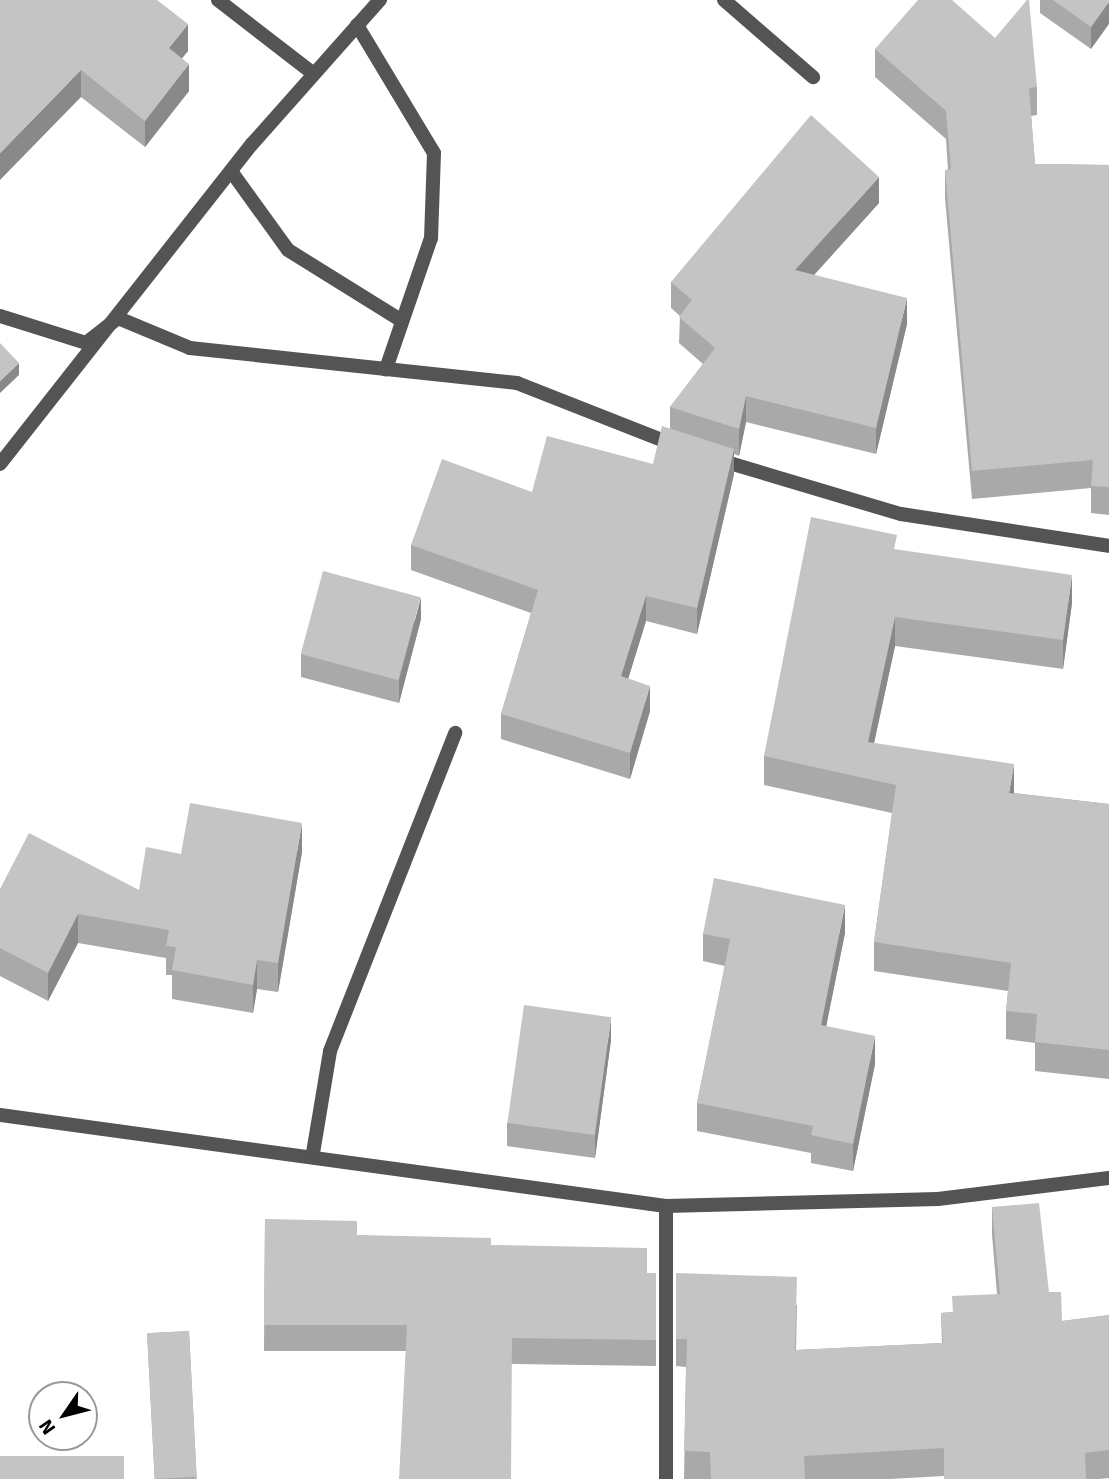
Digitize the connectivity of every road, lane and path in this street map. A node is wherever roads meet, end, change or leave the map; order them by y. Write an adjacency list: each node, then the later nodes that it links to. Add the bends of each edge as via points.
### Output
1 (218, 0): 5 (street)
2 (380, 0): 4 (street)
3 (724, 0): 6 (street)
4 (357, 25): 5 (street); 10 (street, via 434,153 431,238)
5 (311, 72): 7 (street)
6 (813, 77)
7 (231, 171): 9 (street); 10 (street, via 288,250)
8 (0, 316): 9 (street, via 86,343)
9 (118, 318): 11 (street, via 190,348); 12 (street)
10 (402, 321): 11 (street)
11 (386, 369): 13 (street, via 517,383 684,449 901,514)
12 (0, 464)
13 (1109, 546)
14 (455, 733): 16 (street, via 330,1051)
15 (0, 1115): 16 (street)
16 (313, 1153): 18 (street)
17 (1109, 1178): 18 (street, via 938,1199)
18 (666, 1206): 19 (street)
19 (666, 1479)

